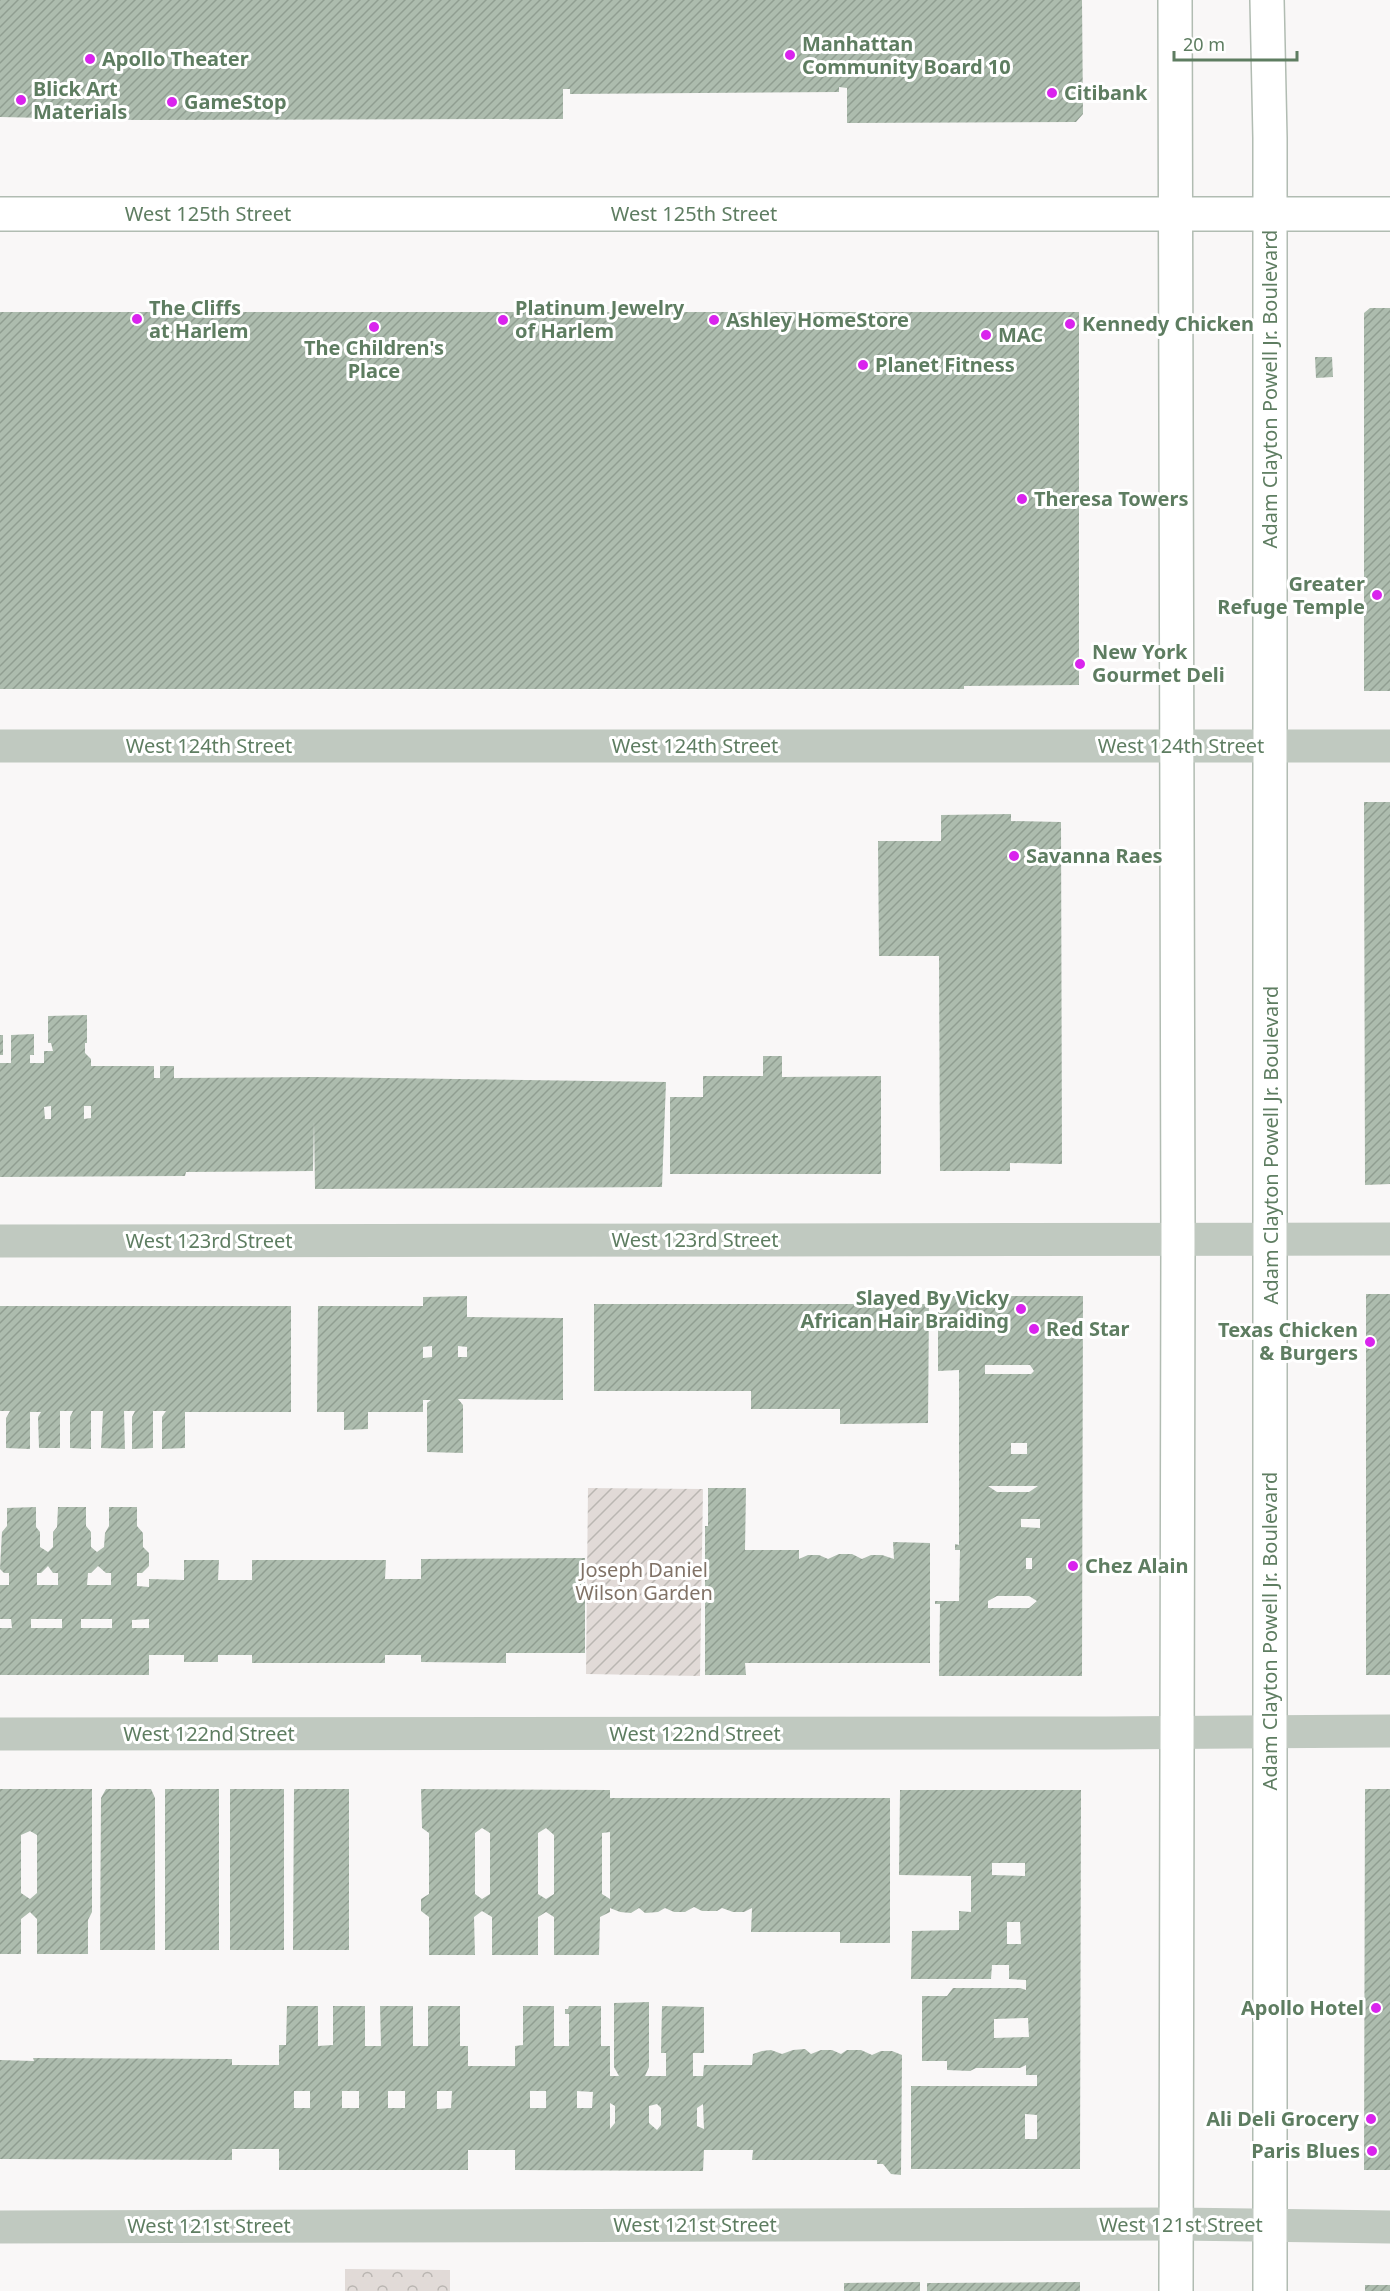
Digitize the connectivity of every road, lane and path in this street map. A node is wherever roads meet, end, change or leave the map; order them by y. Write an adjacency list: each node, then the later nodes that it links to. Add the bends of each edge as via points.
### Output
1 (1176, 0): 4 (main road)
2 (1268, 0): 5 (main road, Adam Clayton Powell Jr. Boulevard)
3 (0, 214): 4 (main road, West 125th Street)
4 (1177, 214): 5 (main road, West 125th Street); 8 (main road)
5 (1270, 214): 6 (main road, West 125th Street); 9 (main road, Adam Clayton Powell Jr. Boulevard)
6 (1390, 214)
7 (0, 746): 8 (street, West 124th Street)
8 (1176, 746): 9 (street, West 124th Street); 12 (main road)
9 (1270, 746): 10 (street, West 124th Street); 11 (main road, Adam Clayton Powell Jr. Boulevard)
10 (1390, 746)
11 (1272, 1238): 12 (street, West 123rd Street); 13 (street, West 123rd Street); 15 (main road, Adam Clayton Powell Jr. Boulevard)
12 (1178, 1239): 14 (street, West 123rd Street); 17 (main road)
13 (1390, 1239)
14 (0, 1241)
15 (1270, 1731): 16 (street, West 122nd Street); 17 (street, West 122nd Street); 20 (main road, Adam Clayton Powell Jr. Boulevard)
16 (1390, 1731)
17 (1176, 1732): 18 (street, West 122nd Street); 19 (main road)
18 (0, 1734)
19 (1176, 2224): 20 (street, West 121st Street); 21 (street, West 121st Street); 23 (main road)
20 (1270, 2225): 22 (street, West 121st Street); 24 (main road, Adam Clayton Powell Jr. Boulevard)
21 (0, 2227)
22 (1390, 2227)
23 (1176, 2291)
24 (1270, 2291)

